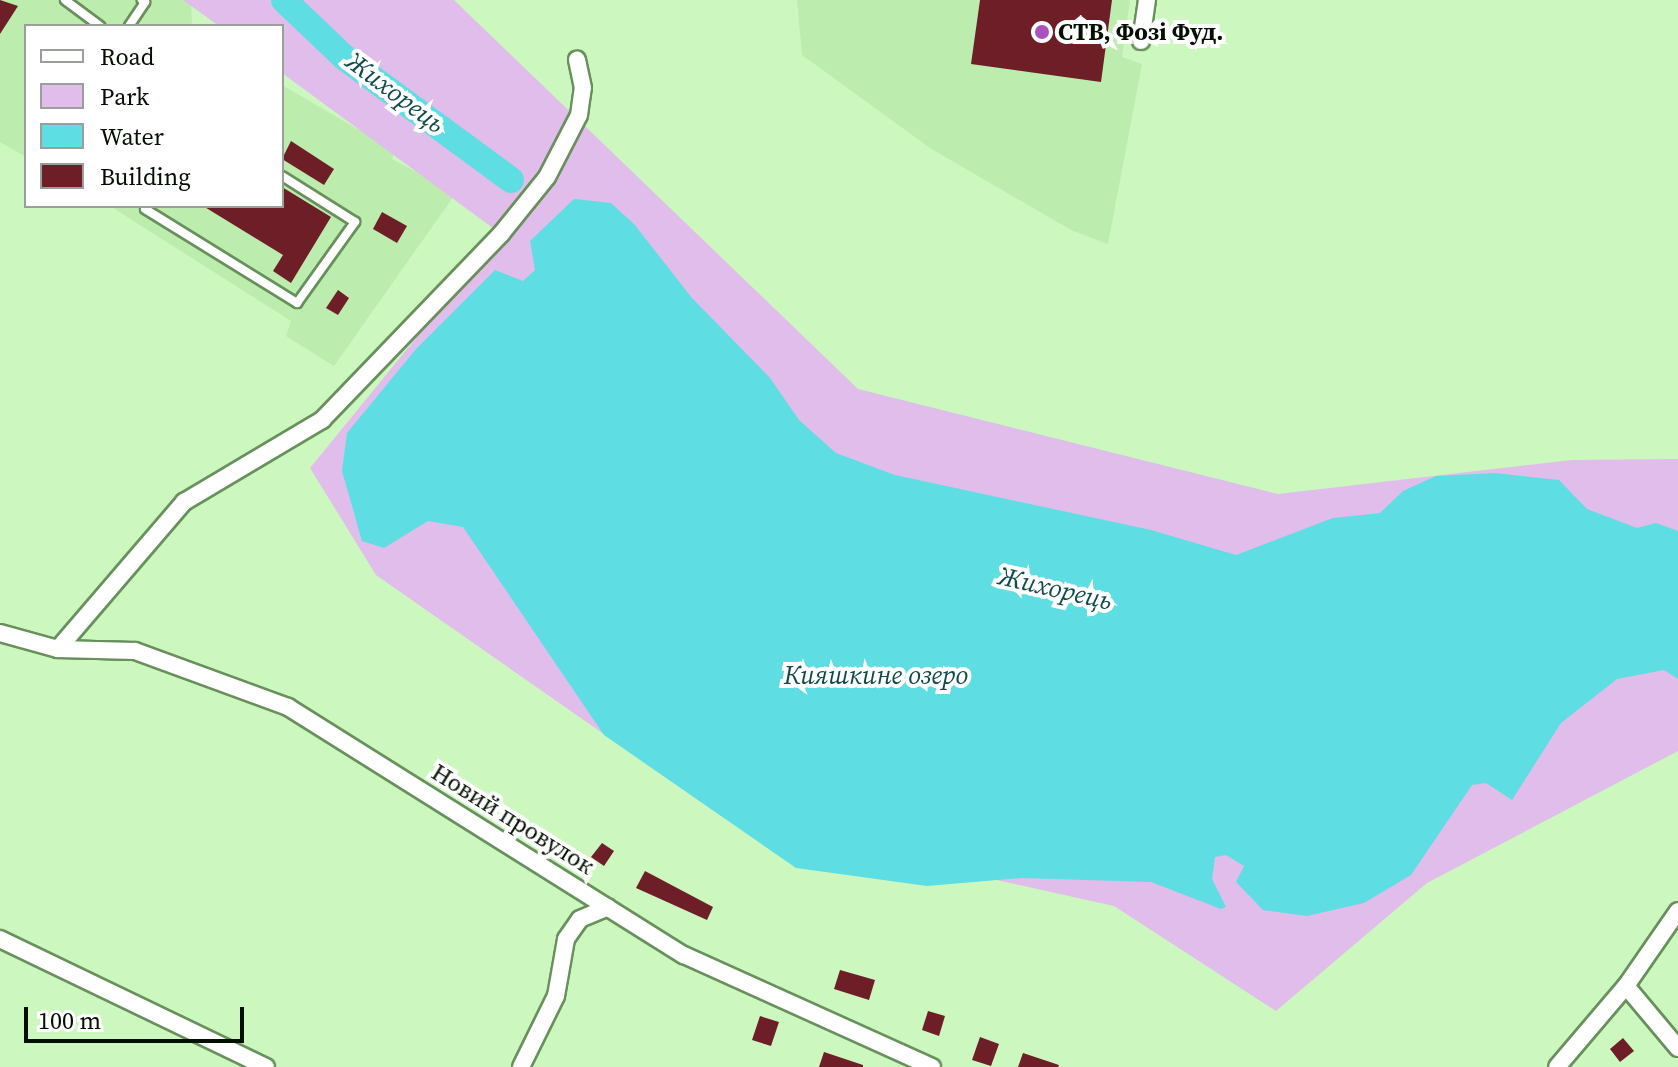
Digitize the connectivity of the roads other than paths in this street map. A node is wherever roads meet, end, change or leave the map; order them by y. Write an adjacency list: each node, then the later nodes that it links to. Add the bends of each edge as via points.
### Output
1 (65, 0): 4 (lane)
2 (142, 0): 5 (lane)
3 (1147, 0): 6 (street)
4 (97, 24)
5 (130, 24)
6 (1141, 41)
7 (577, 60): 11 (street, via 583,88 579,115 547,177 501,234 322,420 184,502)
8 (284, 177): 9 (lane, via 355,222 297,303)
9 (145, 209)
10 (0, 633): 11 (street, Новий провулок)
11 (58, 649): 12 (street, Новий провулок, via 135,651 288,707)
12 (608, 907): 18 (street, via 580,919 566,939 556,996); 19 (street, Новий провулок, via 684,955)
13 (1678, 911): 15 (street)
14 (0, 939): 17 (street)
15 (1626, 986): 16 (street); 20 (street)
16 (1678, 1048)
17 (266, 1067)
18 (521, 1067)
19 (932, 1067)
20 (1557, 1067)

